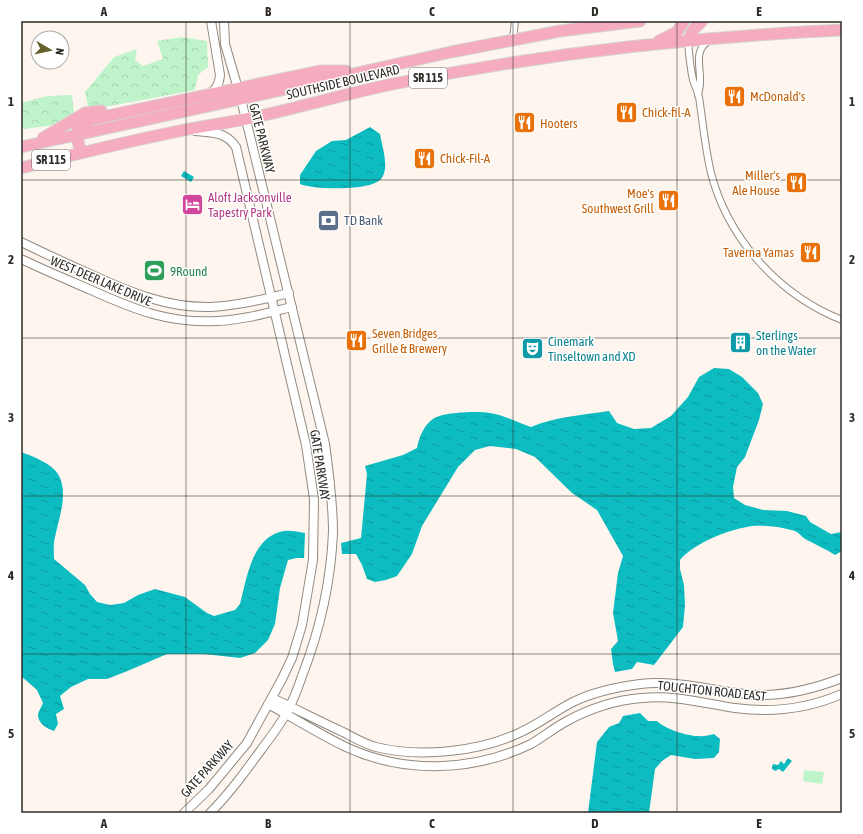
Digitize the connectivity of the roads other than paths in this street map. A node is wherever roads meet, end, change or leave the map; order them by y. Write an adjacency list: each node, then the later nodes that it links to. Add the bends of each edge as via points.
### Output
1 (515, 21): 9 (street)
2 (640, 21): 9 (highway, SOUTHSIDE BOULEVARD / SR 115)
3 (684, 21): 11 (highway, via 677,32)
4 (702, 21): 10 (highway, via 693,30)
5 (211, 23): 6 (street); 14 (street, via 220,82 215,90)
6 (224, 23): 12 (street, GATE PARKWAY, via 225,44)
7 (842, 30): 8 (highway, SOUTHSIDE BOULEVARD / SR 115)
8 (714, 38): 10 (highway, SOUTHSIDE BOULEVARD / SR 115); 13 (street, via 704,45 700,52)
9 (513, 39): 12 (highway, SOUTHSIDE BOULEVARD / SR 115, via 369,70)
10 (688, 41): 11 (highway, SOUTHSIDE BOULEVARD / SR 115); 13 (street, via 693,80)
11 (647, 45): 16 (highway, SOUTHSIDE BOULEVARD / SR 115, via 440,75)
12 (239, 94): 14 (highway); 16 (street, GATE PARKWAY); 18 (highway, SOUTHSIDE BOULEVARD / SR 115)
13 (698, 95): 29 (street, via 711,173 723,206 737,232 761,264 784,285 822,312)
14 (204, 96): 15 (highway)
15 (134, 110): 18 (highway, via 83,122); 19 (highway, via 85,113)
16 (245, 119): 17 (highway, SOUTHSIDE BOULEVARD / SR 115); 25 (street, GATE PARKWAY)
17 (184, 130): 21 (highway, SOUTHSIDE BOULEVARD / SR 115); 26 (street, GATE PARKWAY, via 218,133 236,147)
18 (76, 135): 19 (highway, SOUTHSIDE BOULEVARD / SR 115); 21 (highway)
19 (32, 144): 20 (highway, SOUTHSIDE BOULEVARD / SR 115)
20 (21, 147)
21 (81, 153): 22 (highway, SOUTHSIDE BOULEVARD / SR 115)
22 (21, 168)
23 (21, 242): 26 (street, WEST DEER LAKE DRIVE, via 115,286 167,303 199,307 222,306)
24 (21, 259): 28 (street, WEST DEER LAKE DRIVE, via 120,304 156,316 212,322)
25 (289, 293): 26 (street, WEST DEER LAKE DRIVE); 27 (street, GATE PARKWAY)
26 (271, 297): 28 (street, GATE PARKWAY)
27 (292, 307): 28 (street, WEST DEER LAKE DRIVE); 35 (street, GATE PARKWAY, via 325,444 332,498 333,532 330,573 321,617 311,653)
28 (275, 311): 33 (street, GATE PARKWAY, via 306,445 315,518 313,560 302,625 292,658)
29 (842, 320)
30 (842, 678): 31 (street, TOUCHTON ROAD EAST, via 788,693)
31 (745, 694): 34 (street); 36 (street, TOUCHTON ROAD EAST, via 680,684 640,684 603,691)
32 (842, 694): 34 (street, TOUCHTON ROAD EAST, via 830,699 779,709)
33 (270, 701): 35 (street, TOUCHTON ROAD EAST); 42 (street, GATE PARKWAY, via 247,742 231,763)
34 (744, 708): 37 (street, TOUCHTON ROAD EAST, via 685,698 652,697 599,707)
35 (288, 710): 39 (street, TOUCHTON ROAD EAST, via 360,741 389,750); 41 (street, TOUCHTON ROAD EAST, via 345,746 371,757 403,764); 43 (street, GATE PARKWAY, via 244,773)
36 (559, 710): 37 (street); 38 (street, TOUCHTON ROAD EAST, via 502,741)
37 (567, 721): 40 (street, TOUCHTON ROAD EAST, via 546,736 518,750)
38 (459, 750): 39 (street, TOUCHTON ROAD EAST); 40 (street)
39 (450, 751): 41 (street)
40 (463, 765): 41 (street, TOUCHTON ROAD EAST)
41 (448, 766)
42 (184, 813)
43 (210, 813)

